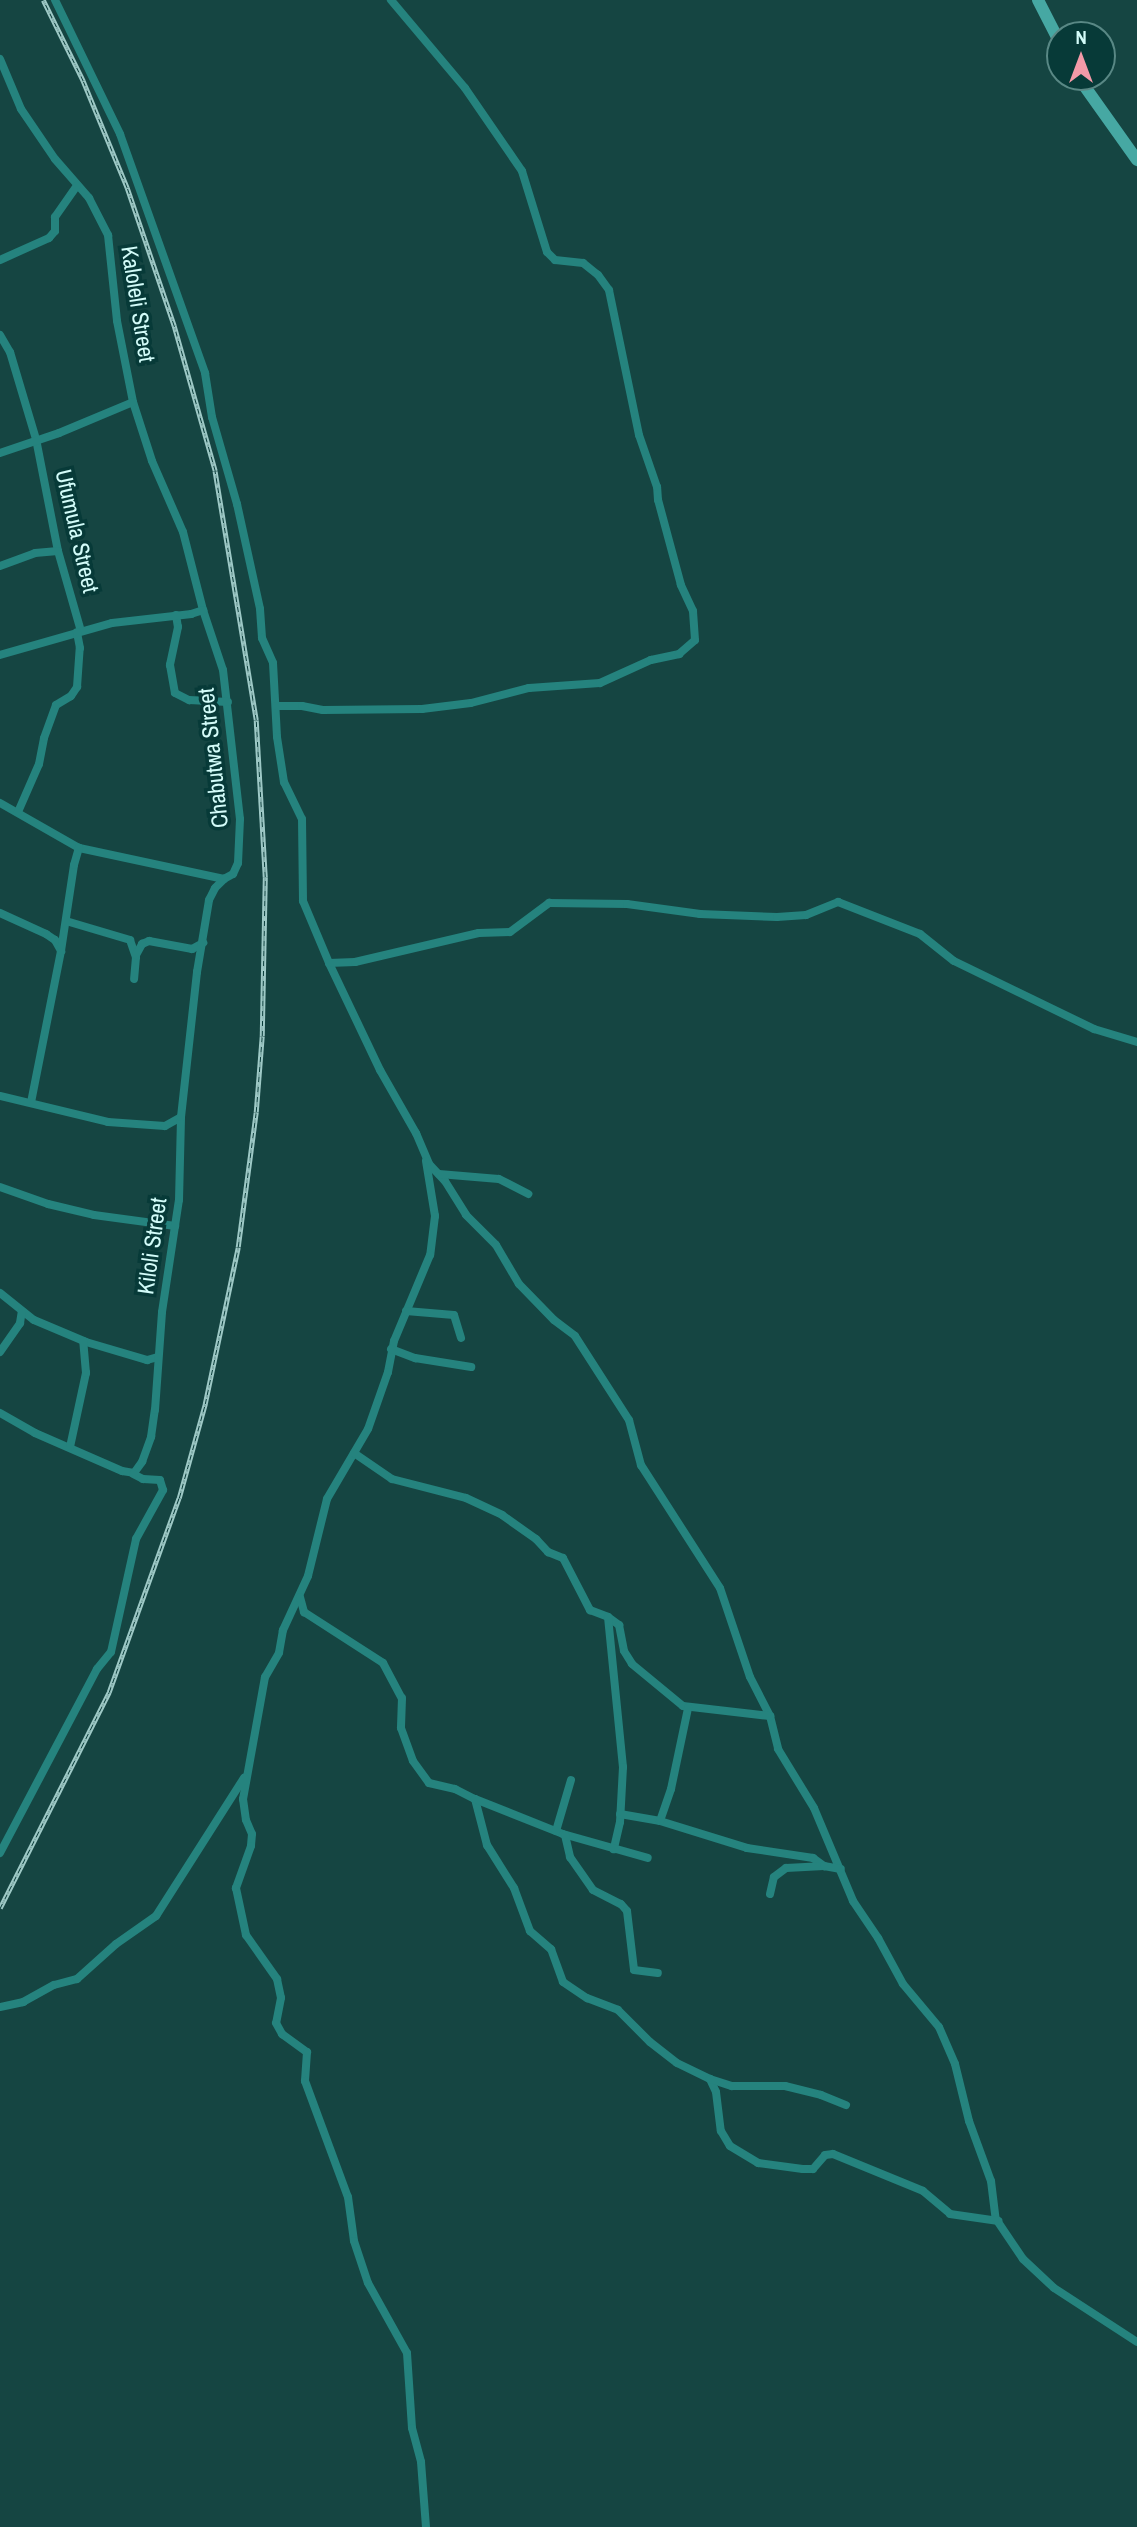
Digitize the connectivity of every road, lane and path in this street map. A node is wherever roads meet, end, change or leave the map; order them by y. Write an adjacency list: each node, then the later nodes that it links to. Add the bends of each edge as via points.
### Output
1 (55, 0): 23 (street, via 120,134 192,329 237,504 264,646 272,663)
2 (391, 0): 23 (street, via 460,81 522,171 547,252 555,260 583,263 608,290 639,435 692,611 695,640 679,654 651,660 600,682 528,688 471,703 422,709)
3 (1038, 0): 4 (highway)
4 (1049, 21)
5 (0, 59): 6 (street, Kaloleli Street)
6 (4, 81): 9 (street, Kaloleli Street)
7 (1088, 91): 8 (highway)
8 (1137, 160)
9 (77, 186): 10 (street, via 55,217 50,237); 13 (street, Kaloleli Street, via 96,209 108,235 117,321)
10 (0, 260)
11 (0, 335): 12 (street, Ufumula Street)
12 (3, 347): 14 (street, Ufumula Street)
13 (133, 402): 14 (street); 18 (street, Chabutwa Street, via 183,532)
14 (36, 439): 15 (street); 16 (street, Ufumula Street)
15 (0, 453)
16 (58, 551): 17 (street, via 35,553); 20 (street, Ufumula Street)
17 (0, 566)
18 (203, 610): 19 (street); 22 (street, Chabutwa Street)
19 (176, 615): 20 (street, via 133,618); 22 (street, via 170,665 175,693 188,701)
20 (79, 632): 21 (street); 25 (street, Ufumula Street, via 77,687 56,705 39,764)
21 (0, 655)
22 (229, 702): 27 (street, Chabutwa Street, via 240,832 236,870)
23 (276, 706): 33 (street, via 284,782 302,820 303,901)
24 (0, 803): 25 (street)
25 (18, 813): 26 (street)
26 (79, 848): 27 (street); 29 (street)
27 (224, 879): 30 (street, Kiloli Street, via 209,900)
28 (0, 913): 31 (street, via 47,934)
29 (66, 921): 31 (street); 32 (street, via 130,940)
30 (203, 943): 32 (street, via 192,949 149,941 142,944); 38 (street, Kiloli Street)
31 (61, 951): 37 (street)
32 (136, 957): 34 (street)
33 (329, 963): 35 (street, via 355,962 479,933 510,932 549,903 627,904 701,914 777,917 806,915 838,902 920,934 954,961 1083,1024); 39 (street)
34 (134, 979)
35 (1137, 1042)
36 (0, 1096): 37 (street)
37 (31, 1102): 38 (street, via 108,1122 165,1126)
38 (181, 1117): 43 (street, Kiloli Street)
39 (426, 1160): 40 (street); 46 (street, via 435,1225 427,1262)
40 (439, 1174): 42 (street, via 499,1179); 60 (street, via 466,1215 496,1245 514,1278 575,1336 627,1417 641,1465 720,1588 750,1678)
41 (0, 1187): 43 (street, via 48,1204)
42 (528, 1194)
43 (175, 1226): 51 (street, Kiloli Street)
44 (0, 1293): 45 (street)
45 (22, 1311): 48 (street); 50 (street, via 20,1323)
46 (406, 1311): 47 (street, via 454,1315); 49 (street)
47 (461, 1338)
48 (83, 1341): 51 (street, via 148,1360); 54 (street, via 86,1373)
49 (391, 1349): 52 (street, via 415,1358); 55 (street, via 377,1405)
50 (0, 1352)
51 (158, 1357): 56 (street, Kiloli Street, via 152,1435)
52 (471, 1367)
53 (0, 1413): 54 (street)
54 (70, 1447): 56 (street)
55 (354, 1453): 57 (street, via 327,1499); 58 (street, via 392,1479 466,1498 503,1516 548,1552 563,1558 590,1610)
56 (133, 1474): 68 (street, via 160,1480 163,1490 136,1539 111,1652 97,1669)
57 (300, 1597): 61 (street, via 265,1676); 63 (street, via 304,1612 383,1663 402,1697 401,1728 423,1777 430,1784)
58 (608, 1616): 59 (street, via 619,1625 632,1664); 64 (street, via 623,1741)
59 (688, 1708): 60 (street); 65 (street)
60 (770, 1716): 71 (street, via 778,1749 814,1808)
61 (246, 1775): 74 (street, via 156,1916 77,1979); 79 (street, via 244,1812 252,1839 237,1883 238,1902 246,1935 277,1979 281,1998 275,2013 278,2028 307,2052 304,2078 348,2197 358,2254 373,2294 407,2353)
62 (571, 1780): 66 (street)
63 (475, 1798): 66 (street); 75 (street, via 487,1845 514,1888 530,1931 551,1949 564,1982 587,1998 618,2010 677,2063)
64 (620, 1814): 65 (street); 67 (street)
65 (660, 1821): 70 (street, via 727,1843 813,1858)
66 (561, 1833): 67 (street); 73 (street, via 570,1857 593,1890 627,1911 634,1970)
67 (614, 1849): 69 (street)
68 (0, 1853)
69 (648, 1858)
70 (824, 1866): 71 (street); 72 (street, via 786,1868 774,1877)
71 (841, 1869): 77 (street, via 853,1901 890,1965 939,2027 991,2180)
72 (770, 1894)
73 (658, 1973)
74 (0, 2007)
75 (710, 2080): 76 (street, via 732,2086 776,2084); 77 (street, via 726,2142 751,2161 810,2170 825,2155 833,2154 923,2191 954,2216)
76 (846, 2105)
77 (998, 2221): 78 (street, via 1023,2259 1054,2288)
78 (1137, 2342)
79 (426, 2527)

